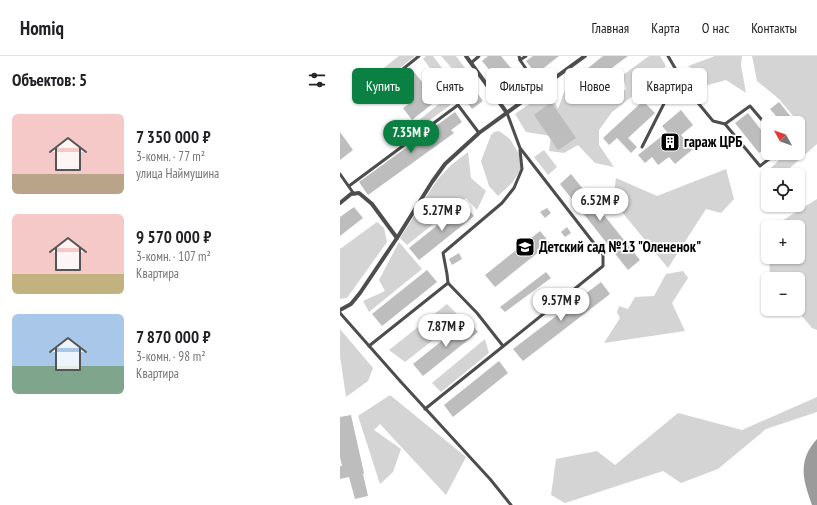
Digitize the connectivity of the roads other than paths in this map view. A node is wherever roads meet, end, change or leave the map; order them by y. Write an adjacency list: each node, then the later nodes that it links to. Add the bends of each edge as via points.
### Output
1 (419, 56): 9 (lane)
2 (466, 56): 8 (street)
3 (479, 56): 8 (lane)
4 (526, 56): 7 (lane)
5 (585, 56): 12 (street)
6 (668, 56): 11 (lane)
7 (520, 58): 10 (lane)
8 (471, 63): 16 (street)
9 (404, 68)
10 (526, 68)
11 (675, 68)
12 (557, 77)
13 (519, 104): 16 (street)
14 (663, 104): 20 (lane)
15 (699, 104): 18 (lane, via 713,121)
16 (507, 113): 19 (street); 21 (lane)
17 (761, 119): 18 (lane, via 750,106)
18 (725, 124): 22 (lane, via 760,166)
19 (480, 133): 24 (lane, via 458,105); 27 (street, via 446,164)
20 (642, 147)
21 (520, 148): 28 (lane, via 522,169 514,188 502,202 443,253); 31 (lane, via 603,255 603,266)
22 (768, 160)
23 (340, 174): 24 (lane)
24 (349, 186): 25 (lane)
25 (354, 194): 26 (street); 27 (street, via 359,193 372,204)
26 (340, 203)
27 (397, 238): 29 (street, via 360,293 351,304)
28 (448, 283): 30 (lane); 31 (lane, via 477,313)
29 (340, 311): 30 (lane)
30 (369, 346): 32 (lane)
31 (503, 346): 32 (lane)
32 (425, 409): 33 (lane)
33 (511, 505)

